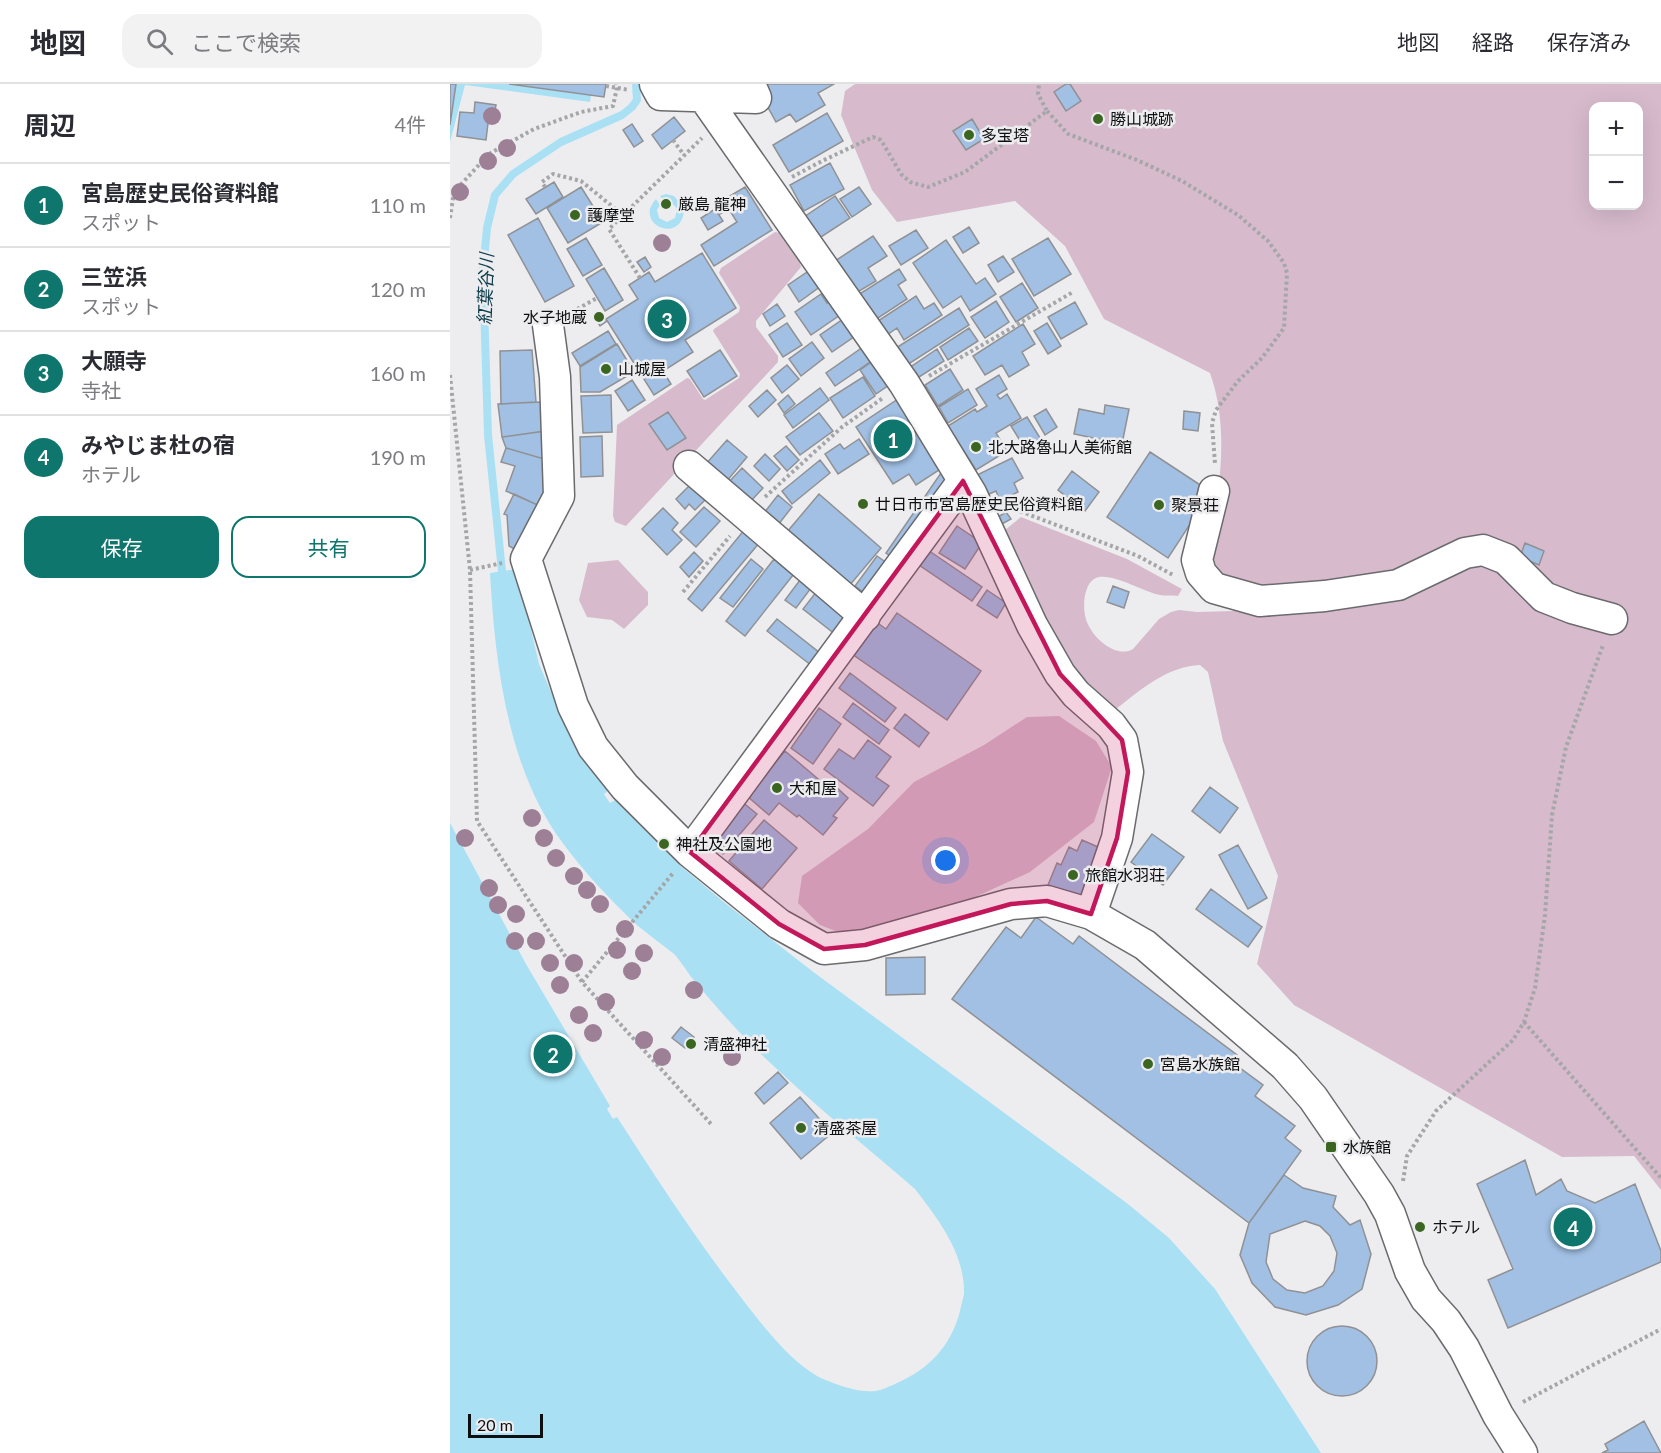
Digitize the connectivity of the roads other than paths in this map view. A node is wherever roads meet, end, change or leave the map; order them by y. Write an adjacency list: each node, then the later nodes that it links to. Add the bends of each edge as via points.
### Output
1 (655, 84): 3 (street, via 661,95)
2 (750, 84): 3 (street, via 756,98)
3 (703, 96): 6 (street, via 904,383)
4 (548, 325): 10 (street, via 555,377 559,496 526,559 573,706 593,747)
5 (688, 466): 8 (street)
6 (963, 481): 8 (street); 11 (street, via 1032,625 1060,674 1122,740 1128,772 1117,838)
7 (1214, 491): 9 (street, via 1197,560 1201,573 1214,588 1260,601 1324,596 1398,585 1465,553 1483,550 1506,559 1544,597)
8 (866, 616): 10 (street)
9 (1612, 619)
10 (683, 861): 11 (street, via 824,949 865,945 1011,904 1047,901)
11 (1091, 914): 12 (street, via 1145,945 1285,1066 1313,1098 1379,1194 1410,1271 1464,1348 1498,1416)
12 (1522, 1453)

